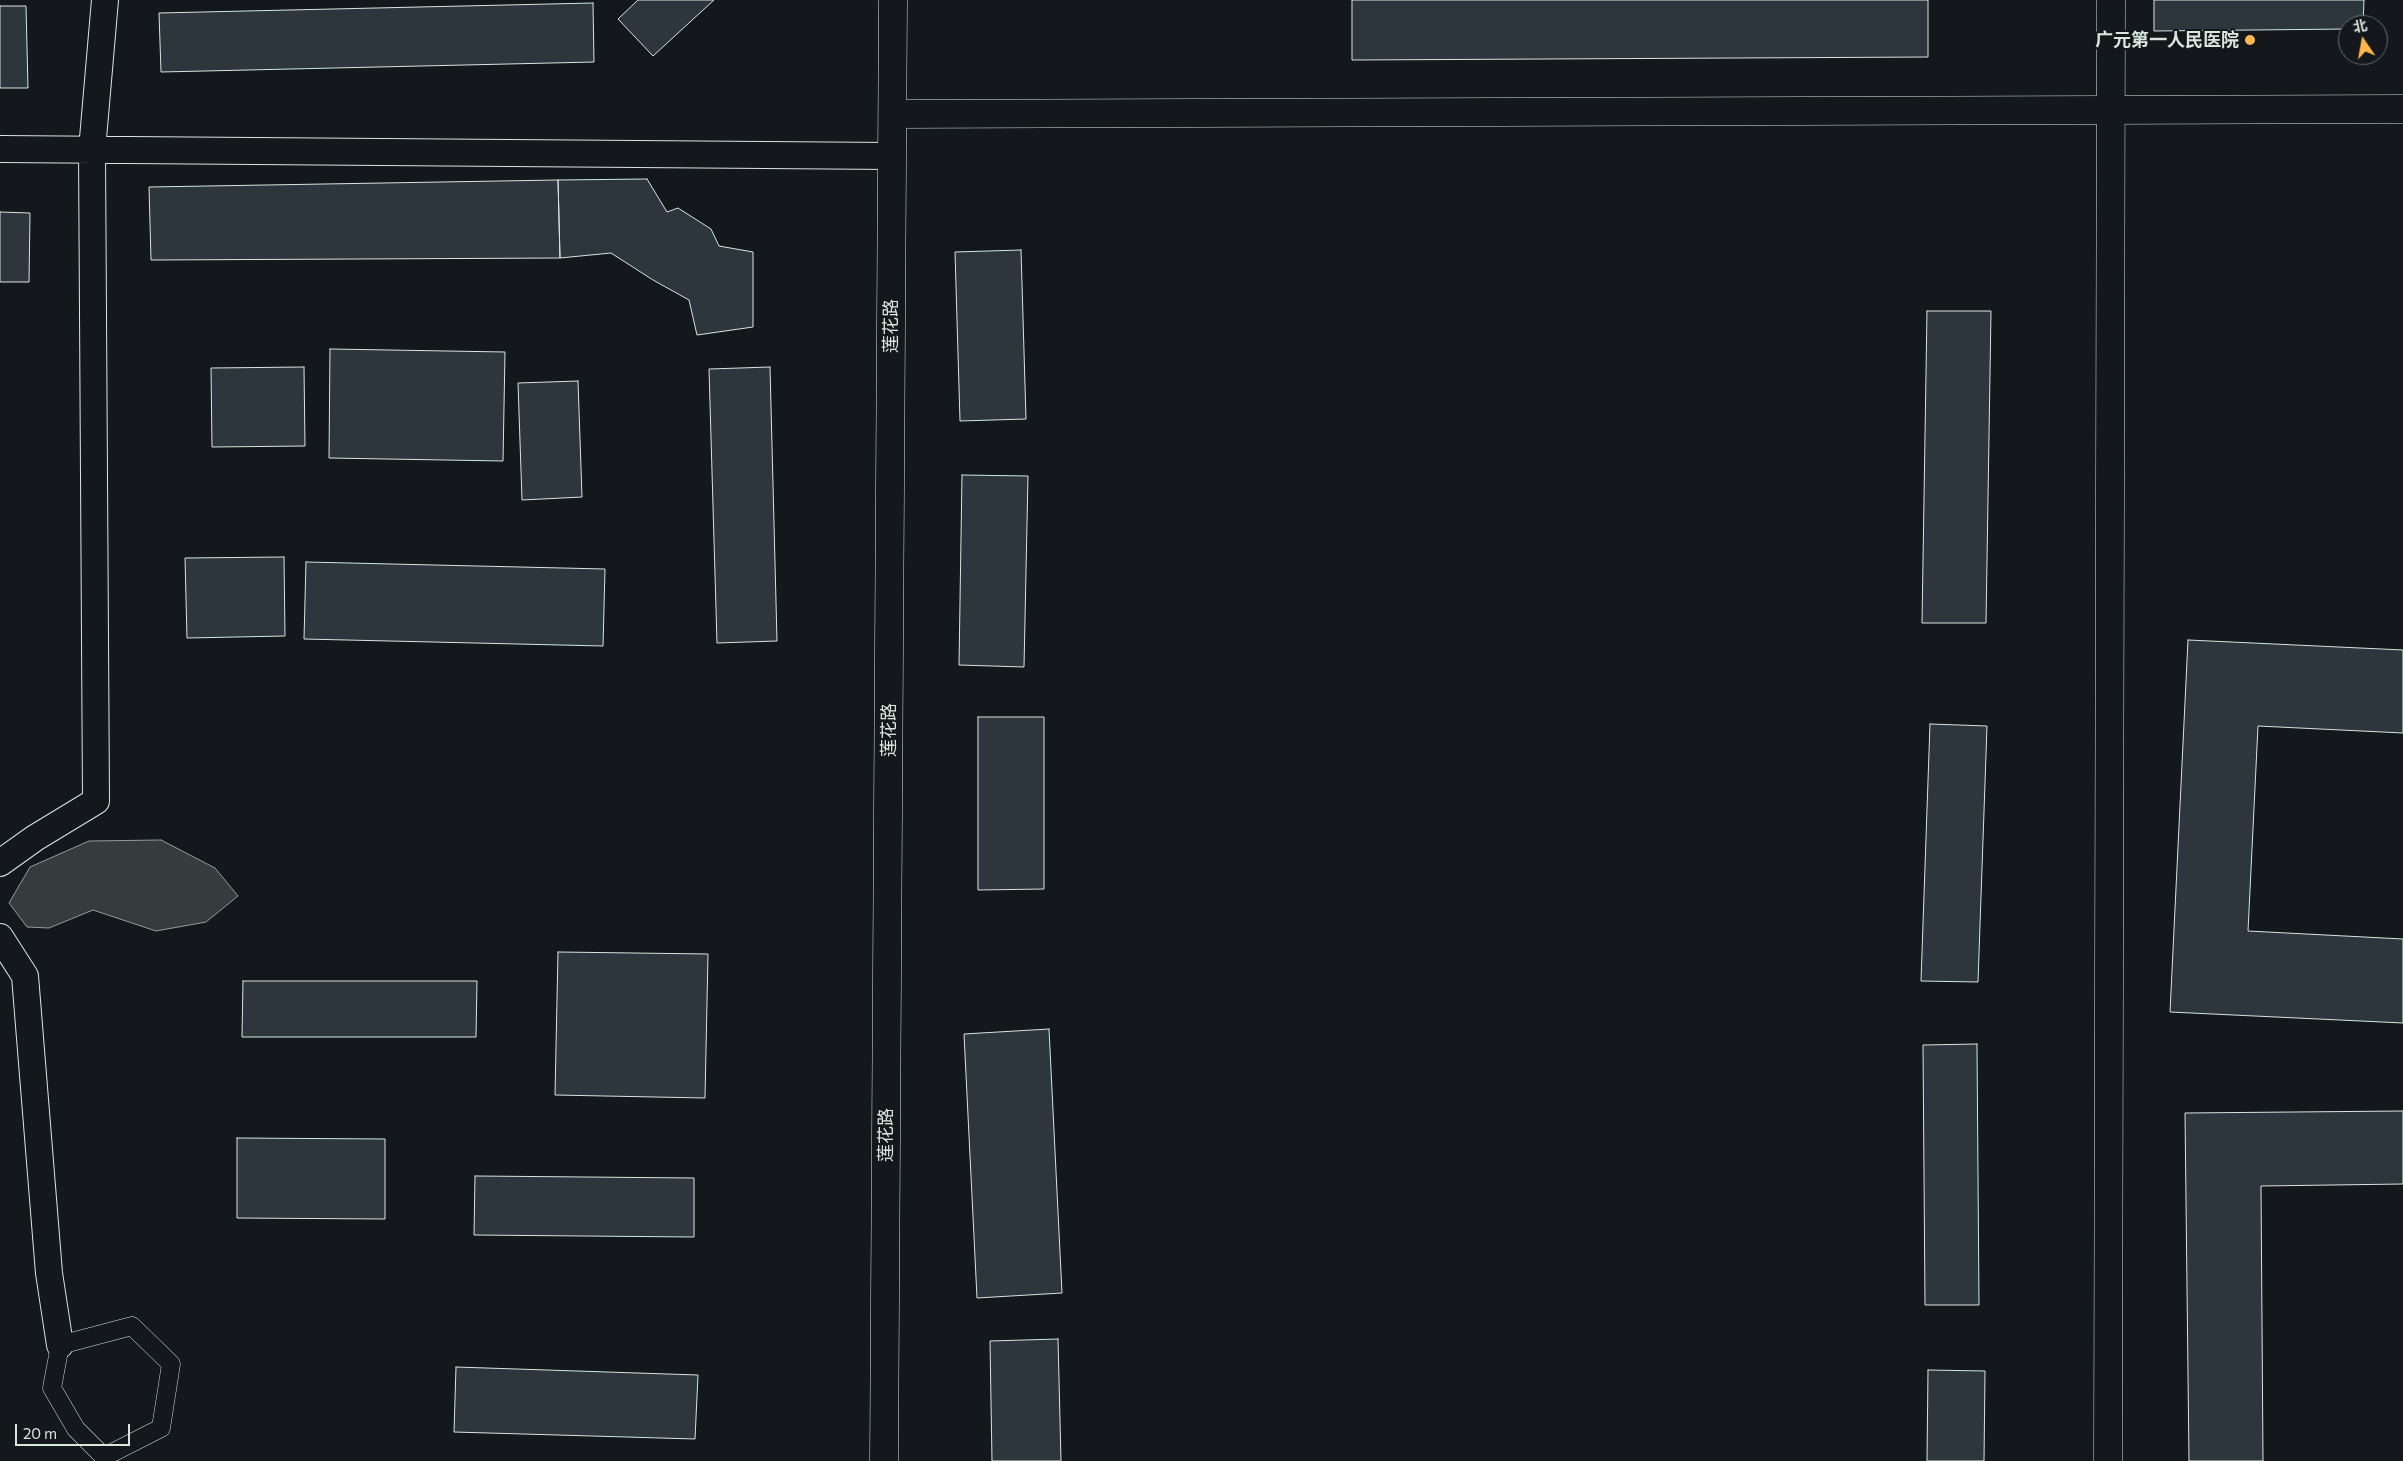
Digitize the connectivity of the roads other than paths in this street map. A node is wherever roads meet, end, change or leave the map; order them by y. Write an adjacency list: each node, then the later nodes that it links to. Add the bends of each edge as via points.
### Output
1 (105, 0): 8 (street)
2 (893, 0): 6 (street, 莲花路)
3 (2111, 0): 4 (street)
4 (2111, 109): 5 (street); 6 (street); 15 (street)
5 (2403, 109)
6 (893, 114): 9 (street, 莲花路)
7 (0, 149): 8 (street)
8 (92, 150): 9 (street); 10 (street, via 96,801)
9 (892, 156): 14 (street, 莲花路)
10 (0, 863)
11 (0, 937): 12 (street, via 25,976 48,1273)
12 (60, 1345): 13 (lane, via 52,1388 76,1429); 13 (lane, via 132,1326 171,1364 161,1428)
13 (103, 1459)
14 (884, 1461)
15 (2108, 1461)

